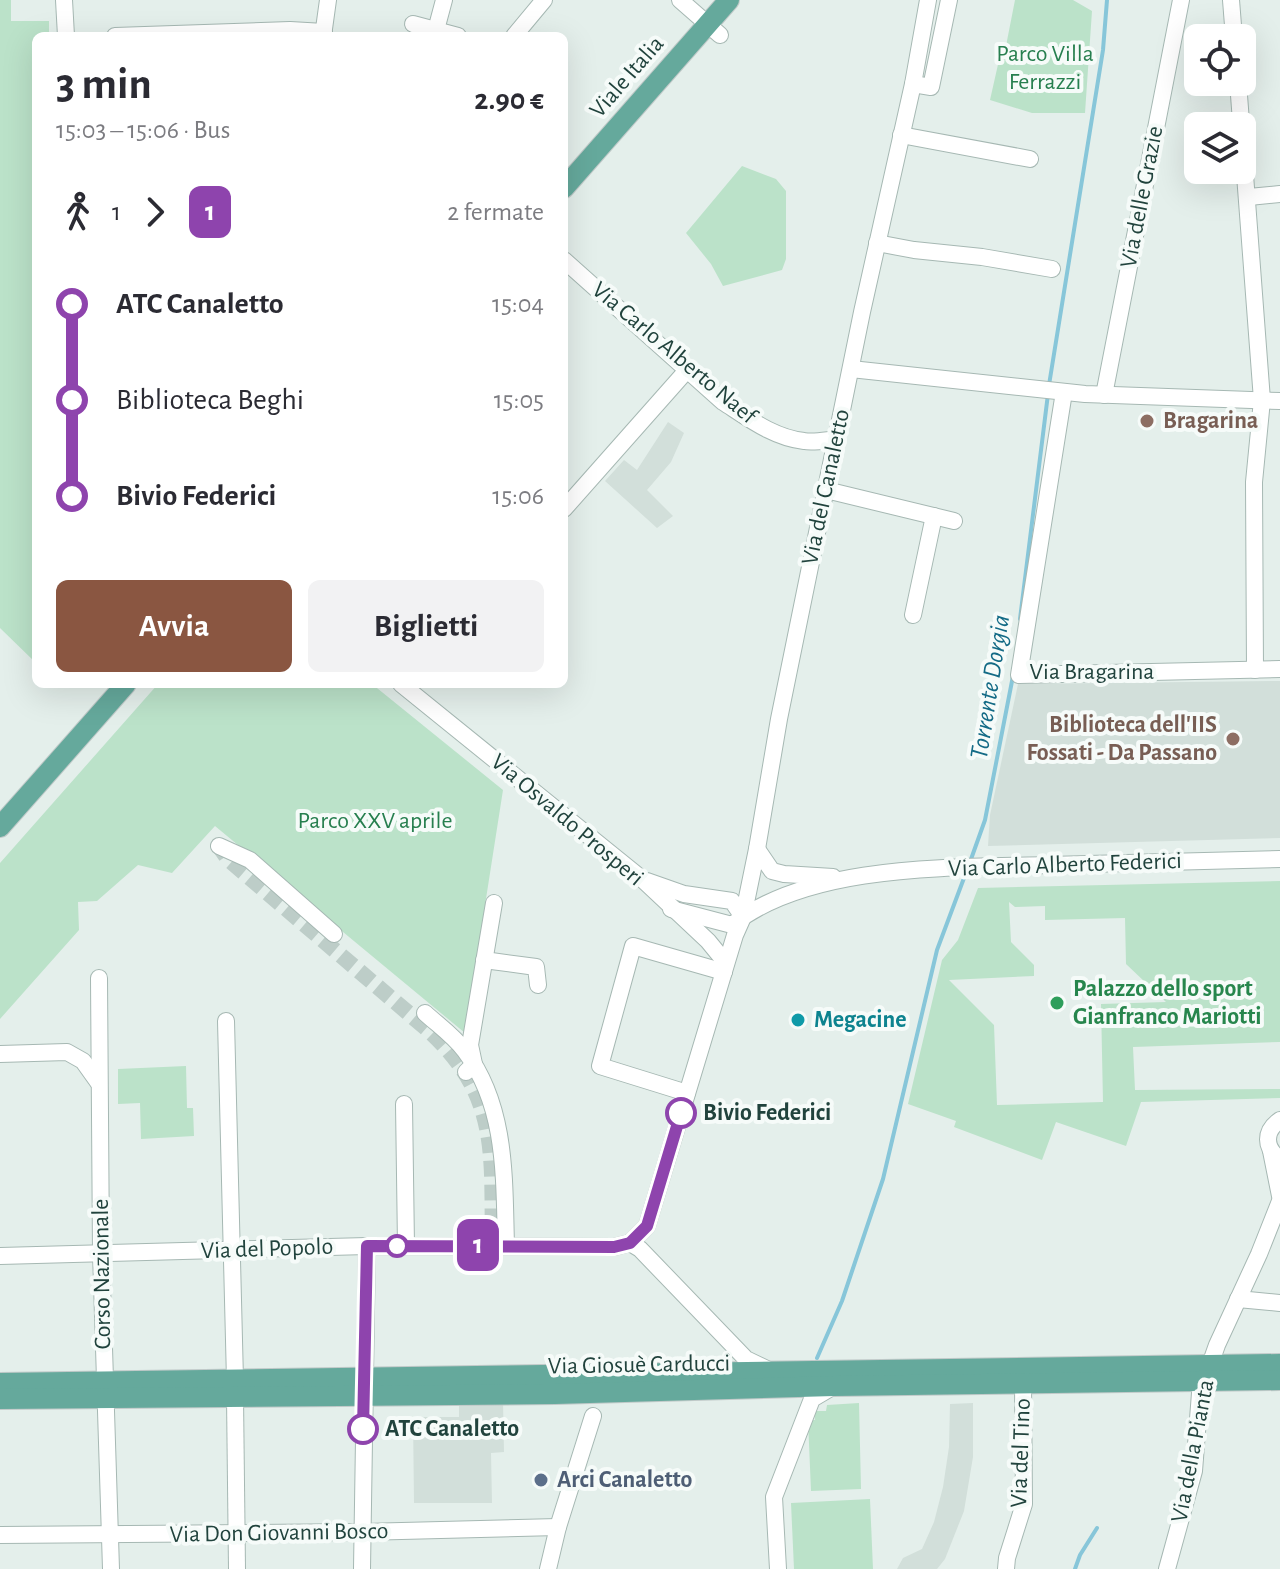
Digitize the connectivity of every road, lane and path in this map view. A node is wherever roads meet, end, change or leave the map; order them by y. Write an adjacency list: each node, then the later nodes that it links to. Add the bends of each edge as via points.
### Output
1 (64, 0): 15 (street)
2 (328, 0): 18 (street)
3 (444, 0): 13 (street)
4 (544, 0): 20 (street)
5 (680, 0): 14 (street)
6 (729, 0): 14 (main road, Viale Italia)
7 (928, 0): 21 (street, Via del Canaletto)
8 (949, 0): 21 (street, via 931,87)
9 (1181, 0): 34 (street, Via delle Grazie)
10 (1231, 0): 12 (street)
11 (413, 24): 13 (street)
12 (1233, 24)
13 (436, 30): 19 (street)
14 (714, 30): 25 (main road, Viale Italia)
15 (66, 32)
16 (232, 32): 17 (street)
17 (307, 32)
18 (324, 32)
19 (443, 32)
20 (517, 32)
21 (913, 84): 23 (street, Via del Canaletto)
22 (1239, 96): 27 (street)
23 (901, 135): 24 (street); 28 (street, Via del Canaletto)
24 (1030, 159)
25 (568, 184)
26 (1280, 194): 27 (street)
27 (1249, 197): 35 (street)
28 (877, 243): 30 (street); 32 (street, Via del Canaletto)
29 (568, 264): 31 (street, Via Carlo Alberto Naef)
30 (1052, 269)
31 (688, 369): 37 (street, Via Carlo Alberto Naef, via 723,402 763,428 804,441); 39 (street)
32 (851, 369): 33 (street); 37 (street, Via del Canaletto)
33 (1064, 392): 34 (street); 44 (street, Via Bragarina, via 1019,675)
34 (1104, 395): 35 (street)
35 (1262, 400): 36 (street); 44 (street, via 1254,482)
36 (1280, 401)
37 (836, 439): 38 (street, Via del Canaletto)
38 (826, 490): 40 (street); 49 (street, Via del Canaletto)
39 (568, 504)
40 (934, 516): 41 (street); 42 (street)
41 (954, 521)
42 (913, 615)
43 (1280, 669): 44 (street, Via Bragarina)
44 (1255, 670)
45 (122, 688): 47 (main road)
46 (409, 688): 51 (street, Via Osvaldo Prosperi)
47 (0, 827)
48 (219, 846): 56 (street, via 250,860)
49 (757, 849): 52 (street, Via Carlo Alberto Federici, via 772,871); 55 (street, Via del Canaletto)
50 (1280, 859): 52 (street, Via Carlo Alberto Federici, via 943,868)
51 (642, 879): 54 (street, Via Osvaldo Prosperi); 55 (street, via 684,894 732,901)
52 (851, 879): 55 (street, Via Carlo Alberto Federici, via 772,901)
53 (494, 903): 57 (street)
54 (671, 909): 55 (street, via 732,925); 58 (street, Via Osvaldo Prosperi, via 708,941)
55 (743, 917): 58 (street, Via del Canaletto)
56 (334, 934)
57 (484, 960): 60 (street, via 536,967); 64 (street)
58 (725, 968): 66 (street, Via del Canaletto); 66 (street, via 633,946 600,1066)
59 (99, 978): 65 (street, Corso Nazionale)
60 (538, 985)
61 (425, 1013): 64 (street, via 455,1039)
62 (226, 1021): 75 (street)
63 (0, 1054): 65 (street, via 67,1052 83,1061)
64 (470, 1068): 72 (street, via 499,1123)
65 (98, 1082): 76 (street, Corso Nazionale)
66 (687, 1093): 71 (street, Via del Canaletto, via 647,1226)
67 (404, 1104): 74 (street)
68 (1280, 1120): 69 (street, via 1269,1132 1268,1145)
69 (1275, 1155): 70 (street, Via della Pianta)
70 (1280, 1199): 78 (street, Via della Pianta)
71 (630, 1243): 72 (street, Via del Popolo); 81 (street, via 746,1359)
72 (506, 1245): 74 (street, Via del Popolo)
73 (367, 1246): 74 (street, Via del Popolo); 75 (street, Via del Popolo); 87 (street)
74 (406, 1246)
75 (233, 1250): 76 (street, Via del Popolo); 88 (street)
76 (101, 1253): 77 (street, Via del Popolo); 89 (street, Corso Nazionale)
77 (0, 1256)
78 (1238, 1299): 79 (street); 82 (street, Via della Pianta)
79 (1280, 1303)
80 (1280, 1364): 82 (main road, Via Giosuè Carducci)
81 (776, 1373): 82 (main road, Via Giosuè Carducci); 87 (main road, Via Giosuè Carducci)
82 (1207, 1373): 83 (main road, Via Giosuè Carducci); 85 (main road, Via Giosuè Carducci); 103 (street, Via della Pianta, via 1197,1403 1194,1471)
83 (1280, 1380)
84 (0, 1383): 89 (main road, Via Giosuè Carducci)
85 (1023, 1383): 86 (main road, Via Giosuè Carducci); 102 (street, Via del Tino, via 1024,1504)
86 (834, 1386): 87 (main road, Via Giosuè Carducci, via 555,1394); 101 (street, via 812,1399 774,1497)
87 (363, 1387): 88 (main road, Via Giosuè Carducci); 93 (street)
88 (235, 1389): 89 (main road, Via Giosuè Carducci); 94 (street)
89 (105, 1390): 90 (main road, Via Giosuè Carducci); 95 (street, Corso Nazionale)
90 (0, 1399)
91 (593, 1416): 92 (street)
92 (558, 1527): 93 (street, Via Don Giovanni Bosco); 100 (street)
93 (362, 1532): 94 (street, Via Don Giovanni Bosco); 99 (street)
94 (237, 1533): 95 (street, Via Don Giovanni Bosco); 98 (street)
95 (110, 1534): 96 (street, Via Don Giovanni Bosco); 97 (street, Corso Nazionale)
96 (0, 1535)
97 (111, 1569)
98 (237, 1569)
99 (362, 1569)
100 (548, 1569)
101 (778, 1569)
102 (1006, 1569)
103 (1167, 1569)

